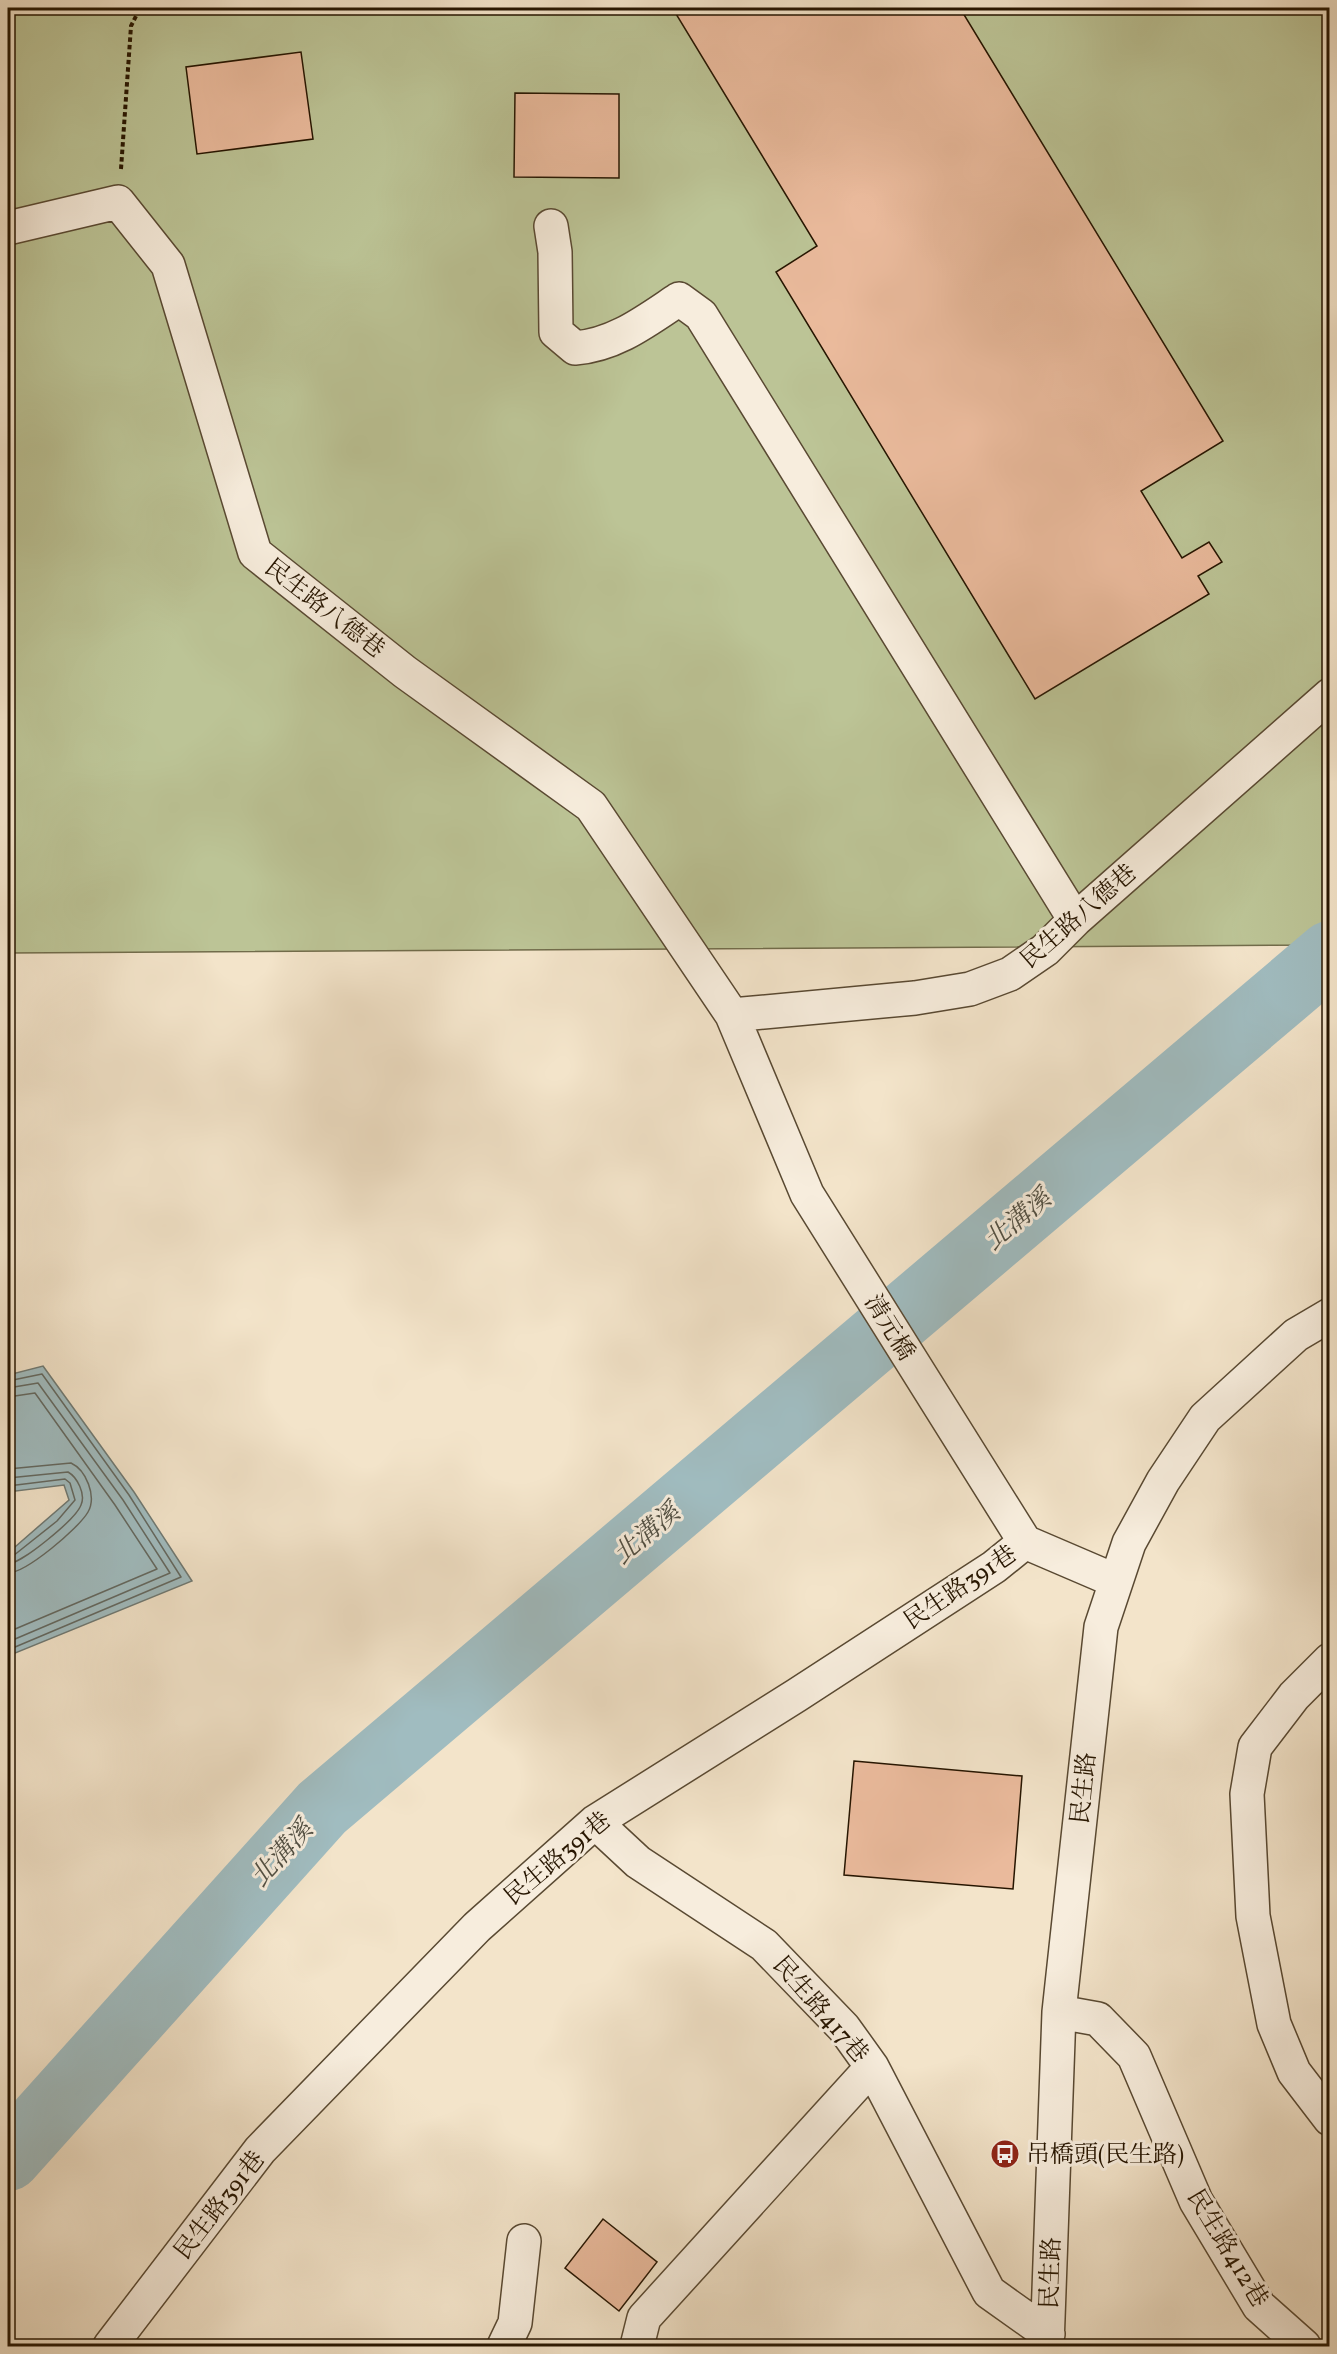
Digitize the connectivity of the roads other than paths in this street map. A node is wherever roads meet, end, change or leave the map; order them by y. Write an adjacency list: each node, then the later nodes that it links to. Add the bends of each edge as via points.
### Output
1 (551, 226): 4 (street, via 556,332 575,348 596,346 620,336 679,299 701,315)
2 (8, 228): 5 (street, 民生路八德巷, via 118,202 168,265 255,553 405,672 591,806)
3 (1329, 695): 4 (street, 民生路八德巷)
4 (1075, 920): 5 (street, 民生路八德巷, via 1045,950 1010,974 970,989)
5 (732, 1015): 6 (street, 民生路八德巷)
6 (816, 1209): 8 (street, 清元橋)
7 (1329, 1315): 9 (street, 民生路, via 1296,1335 1205,1418 1163,1481 1129,1543)
8 (1025, 1542): 9 (street, 民生路391巷); 11 (street, 民生路391巷, via 994,1567)
9 (1116, 1581): 12 (street, 民生路, via 1101,1628)
10 (1329, 1660): 14 (street, via 1294,1696 1256,1747 1247,1794 1253,1916 1274,2024 1294,2072)
11 (595, 1822): 13 (street, 民生路417巷, via 638,1862 764,1945 844,2028); 17 (street, 民生路391巷, via 477,1927 260,2150)
12 (1059, 2012): 16 (street, 民生路); 20 (street, 民生路412巷, via 1098,2019 1134,2055 1196,2201 1259,2306)
13 (872, 2067): 16 (street, 民生路417巷, via 989,2292); 19 (street, via 644,2318)
14 (1328, 2112)
15 (524, 2241): 18 (street, via 515,2323)
16 (1047, 2340)
17 (110, 2346)
18 (504, 2346)
19 (637, 2346)
20 (1304, 2346)

